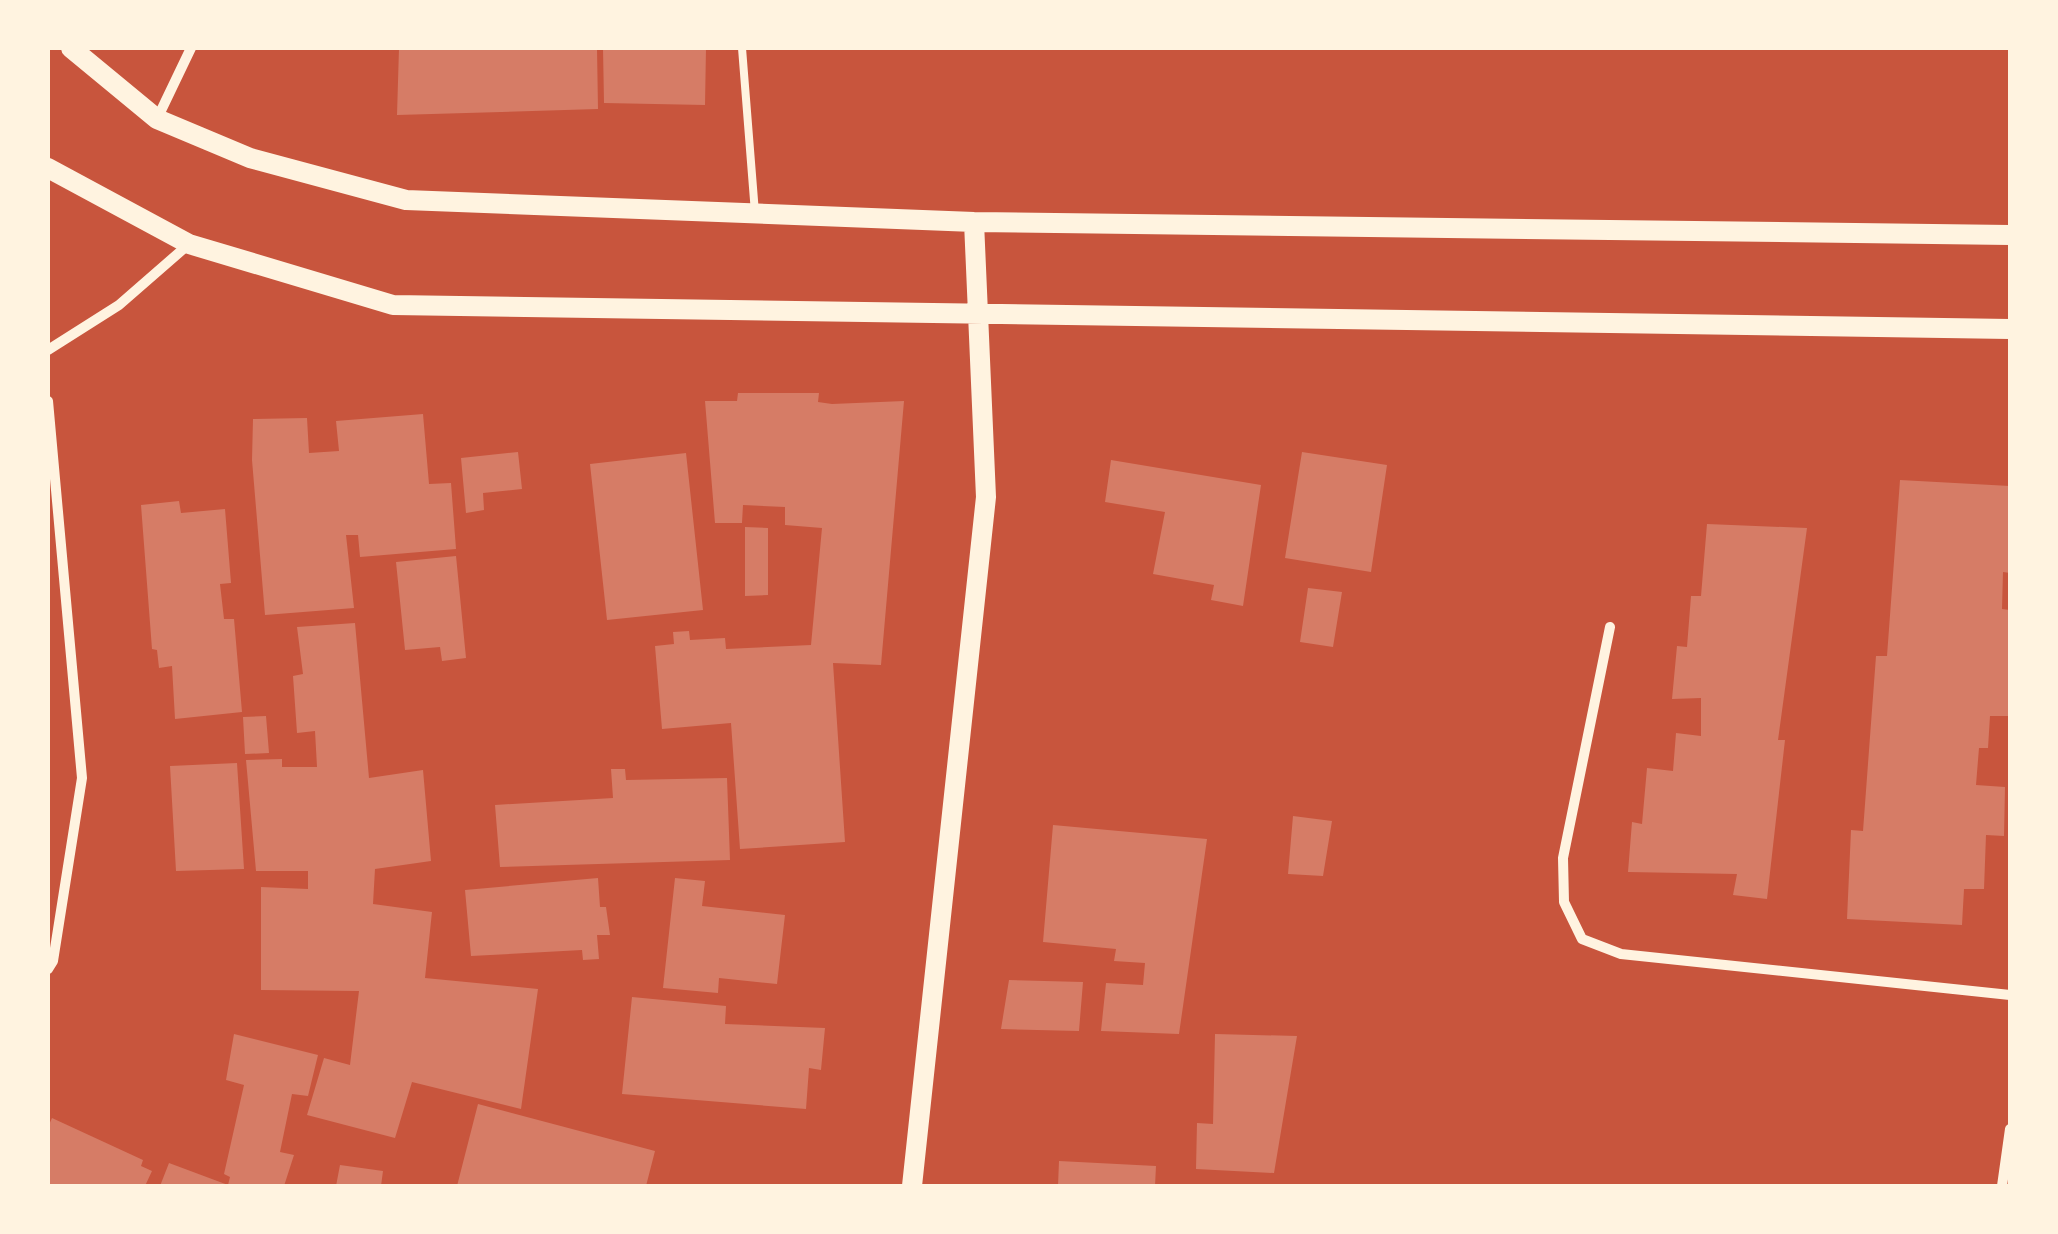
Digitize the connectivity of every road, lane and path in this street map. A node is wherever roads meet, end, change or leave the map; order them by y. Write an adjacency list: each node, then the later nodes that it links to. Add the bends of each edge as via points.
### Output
1 (71, 48): 4 (main road)
2 (191, 48): 4 (street)
3 (742, 48): 6 (lane)
4 (157, 119): 6 (main road, via 250,158 406,200)
5 (48, 168): 9 (main road)
6 (755, 214): 7 (main road)
7 (974, 222): 8 (main road); 10 (main road)
8 (2010, 235)
9 (189, 244): 10 (main road, via 393,304); 12 (street, via 119,305)
10 (981, 317): 11 (main road); 18 (main road, via 986,496)
11 (2010, 328)
12 (48, 350)
13 (48, 401): 15 (street, via 82,778)
14 (1610, 627): 16 (street, via 1563,858 1564,902 1582,939 1621,954)
15 (48, 968)
16 (2010, 996)
17 (2010, 1129): 19 (street)
18 (912, 1186)
19 (2002, 1186)

